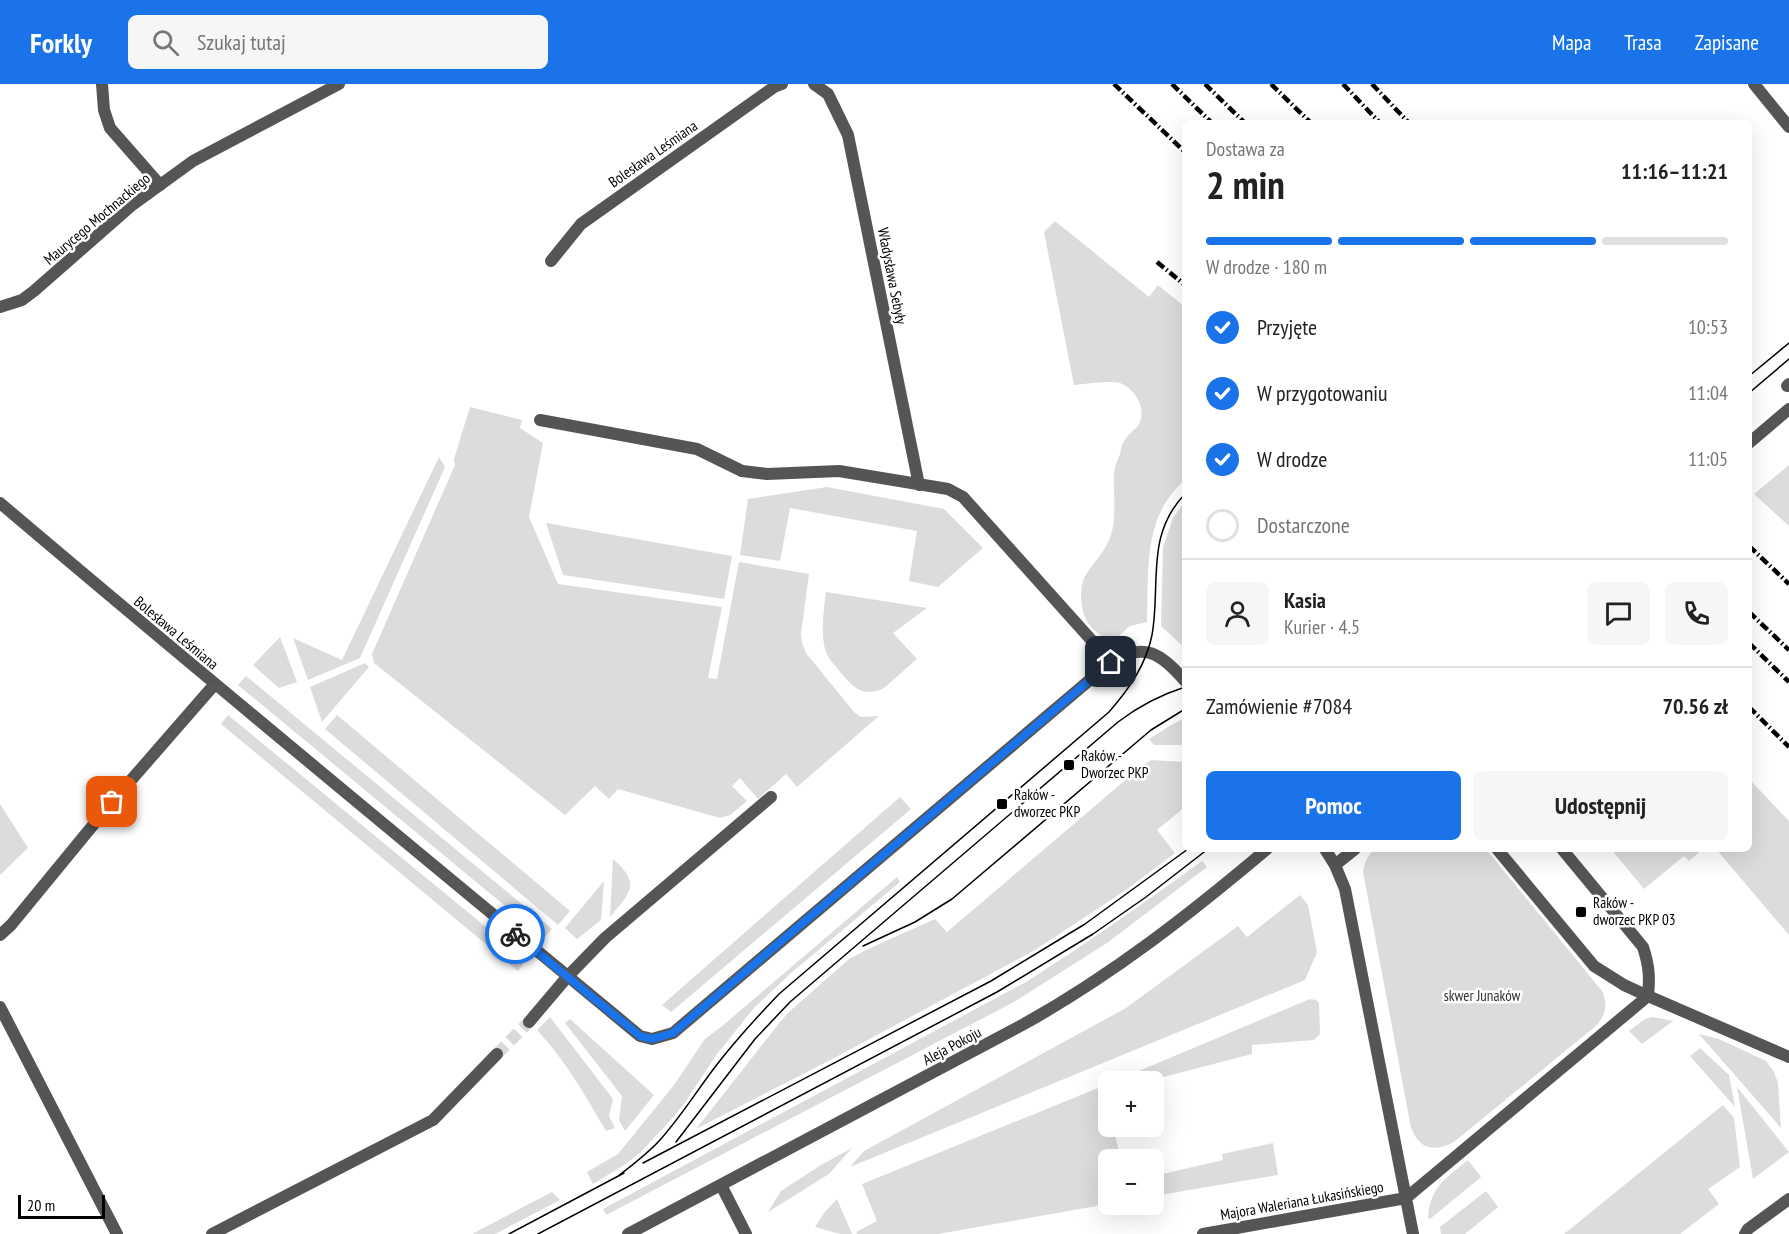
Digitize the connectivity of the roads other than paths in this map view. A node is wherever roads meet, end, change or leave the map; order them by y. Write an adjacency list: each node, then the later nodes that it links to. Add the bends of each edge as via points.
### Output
1 (102, 84): 7 (street, via 110,128)
2 (339, 84): 7 (street, Maurycego Mochnackiego, via 193,161)
3 (782, 84): 8 (street, Bolesława Leśmiana, via 581,224)
4 (814, 84): 13 (street, Władysława Sebyły, via 828,94 848,135)
5 (1754, 84): 6 (street)
6 (1789, 127)
7 (160, 185): 9 (street, Maurycego Mochnackiego, via 34,291 22,300)
8 (551, 261)
9 (0, 307)
10 (1789, 409): 12 (street)
11 (540, 420): 13 (street, via 697,449 742,471 839,471)
12 (1752, 440)
13 (919, 484): 15 (street, via 948,489 963,497)
14 (0, 503): 17 (street, Bolesława Leśmiana)
15 (1111, 662): 16 (street, via 1136,650 1148,652 1164,660); 26 (street, Bolesława Leśmiana, via 673,1033 652,1039 640,1036)
16 (1182, 678)
17 (214, 685): 25 (street); 26 (street, Bolesława Leśmiana)
18 (771, 797): 26 (street, via 605,938)
19 (1263, 852): 32 (street, Aleja Pokoju, via 1169,929 1068,1000)
20 (1327, 852): 24 (street)
21 (1351, 852): 24 (street)
22 (1499, 852): 27 (street, via 1594,966)
23 (1564, 852): 27 (street, via 1643,947 1650,978)
24 (1335, 865): 33 (street, via 1345,889)
25 (0, 935)
26 (568, 976): 29 (street)
27 (1648, 996): 31 (street); 33 (street)
28 (0, 1007): 35 (street)
29 (529, 1022)
30 (497, 1054): 36 (street, via 433,1120)
31 (1789, 1057)
32 (721, 1185): 37 (street, Aleja Pokoju); 38 (street)
33 (1406, 1198): 39 (street, Majora Waleriana Łukasińskiego); 40 (street, Majora Waleriana Łukasińskiego)
34 (1789, 1199): 41 (street)
35 (117, 1234)
36 (212, 1234)
37 (628, 1234)
38 (746, 1234)
39 (1203, 1234)
40 (1413, 1234)
41 (1745, 1234)

